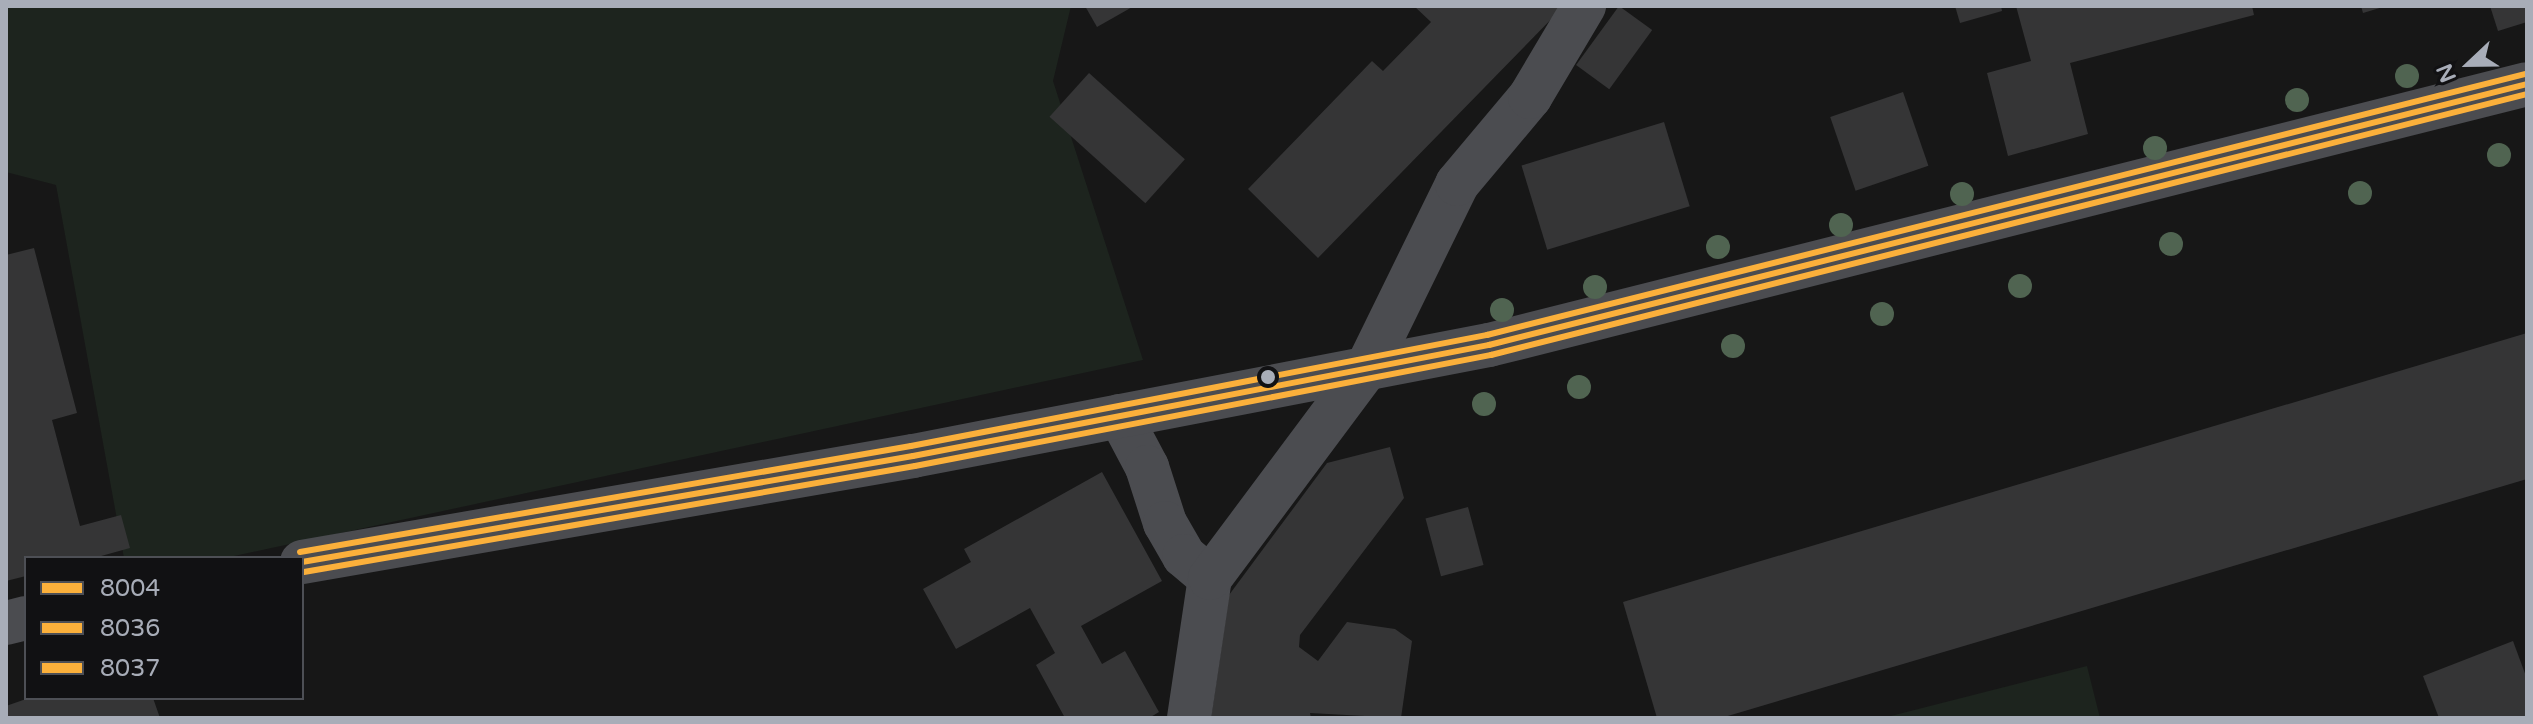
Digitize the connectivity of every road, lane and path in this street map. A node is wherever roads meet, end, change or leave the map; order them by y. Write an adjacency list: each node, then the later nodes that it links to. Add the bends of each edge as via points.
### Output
1 (1584, 6): 3 (street, via 1530,97 1457,184)
2 (2527, 84): 3 (street, via 1489,345)
3 (1368, 366): 4 (street); 6 (street)
4 (1120, 416): 5 (street); 6 (street, via 1147,467 1165,523 1184,556)
5 (304, 562)
6 (1210, 578): 7 (street)
7 (1189, 718)

